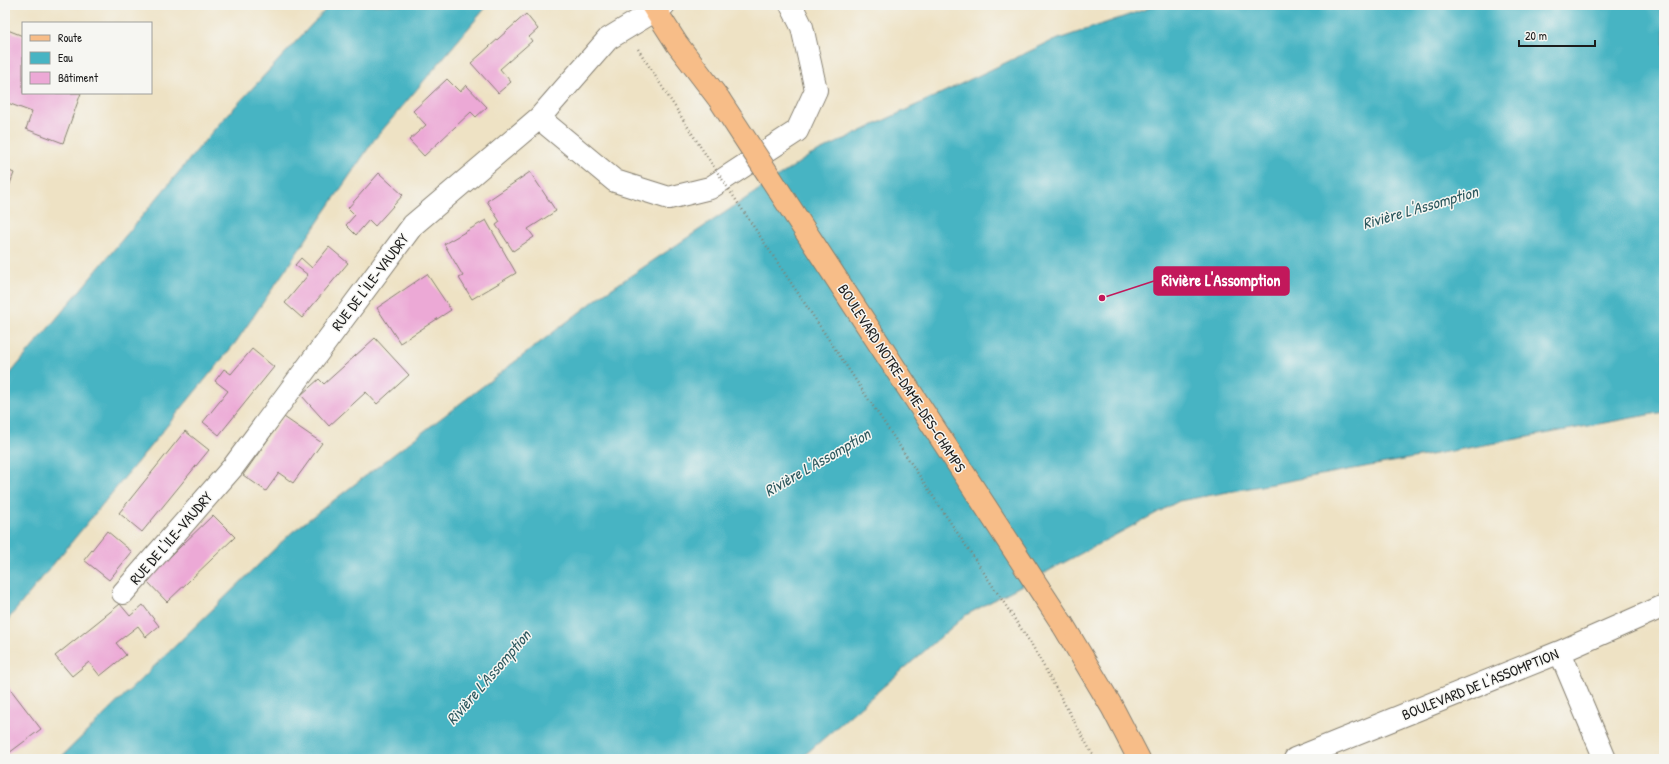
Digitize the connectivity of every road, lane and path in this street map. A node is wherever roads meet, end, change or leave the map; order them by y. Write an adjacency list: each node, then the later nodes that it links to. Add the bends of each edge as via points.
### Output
1 (791, 5): 4 (street, via 802,27 816,90 797,131 710,188 669,198 615,181)
2 (657, 7): 4 (street, RUE DE L'ILE-VAUDRY, via 608,39); 9 (main road, BOULEVARD NOTRE-DAME-DES-CHAMPS, bridge, via 677,44 719,99 1063,625 1112,707)
3 (642, 55): 8 (path, bridge, via 1032,645)
4 (539, 118): 5 (street, RUE DE L'ILE-VAUDRY, via 413,225 233,467)
5 (123, 593)
6 (1664, 606): 7 (street, BOULEVARD DE L'ASSOMPTION)
7 (1560, 652): 10 (street, BOULEVARD DE L'ASSOMPTION); 11 (street)
8 (1095, 759)
9 (1139, 759)
10 (1295, 759)
11 (1605, 759)

